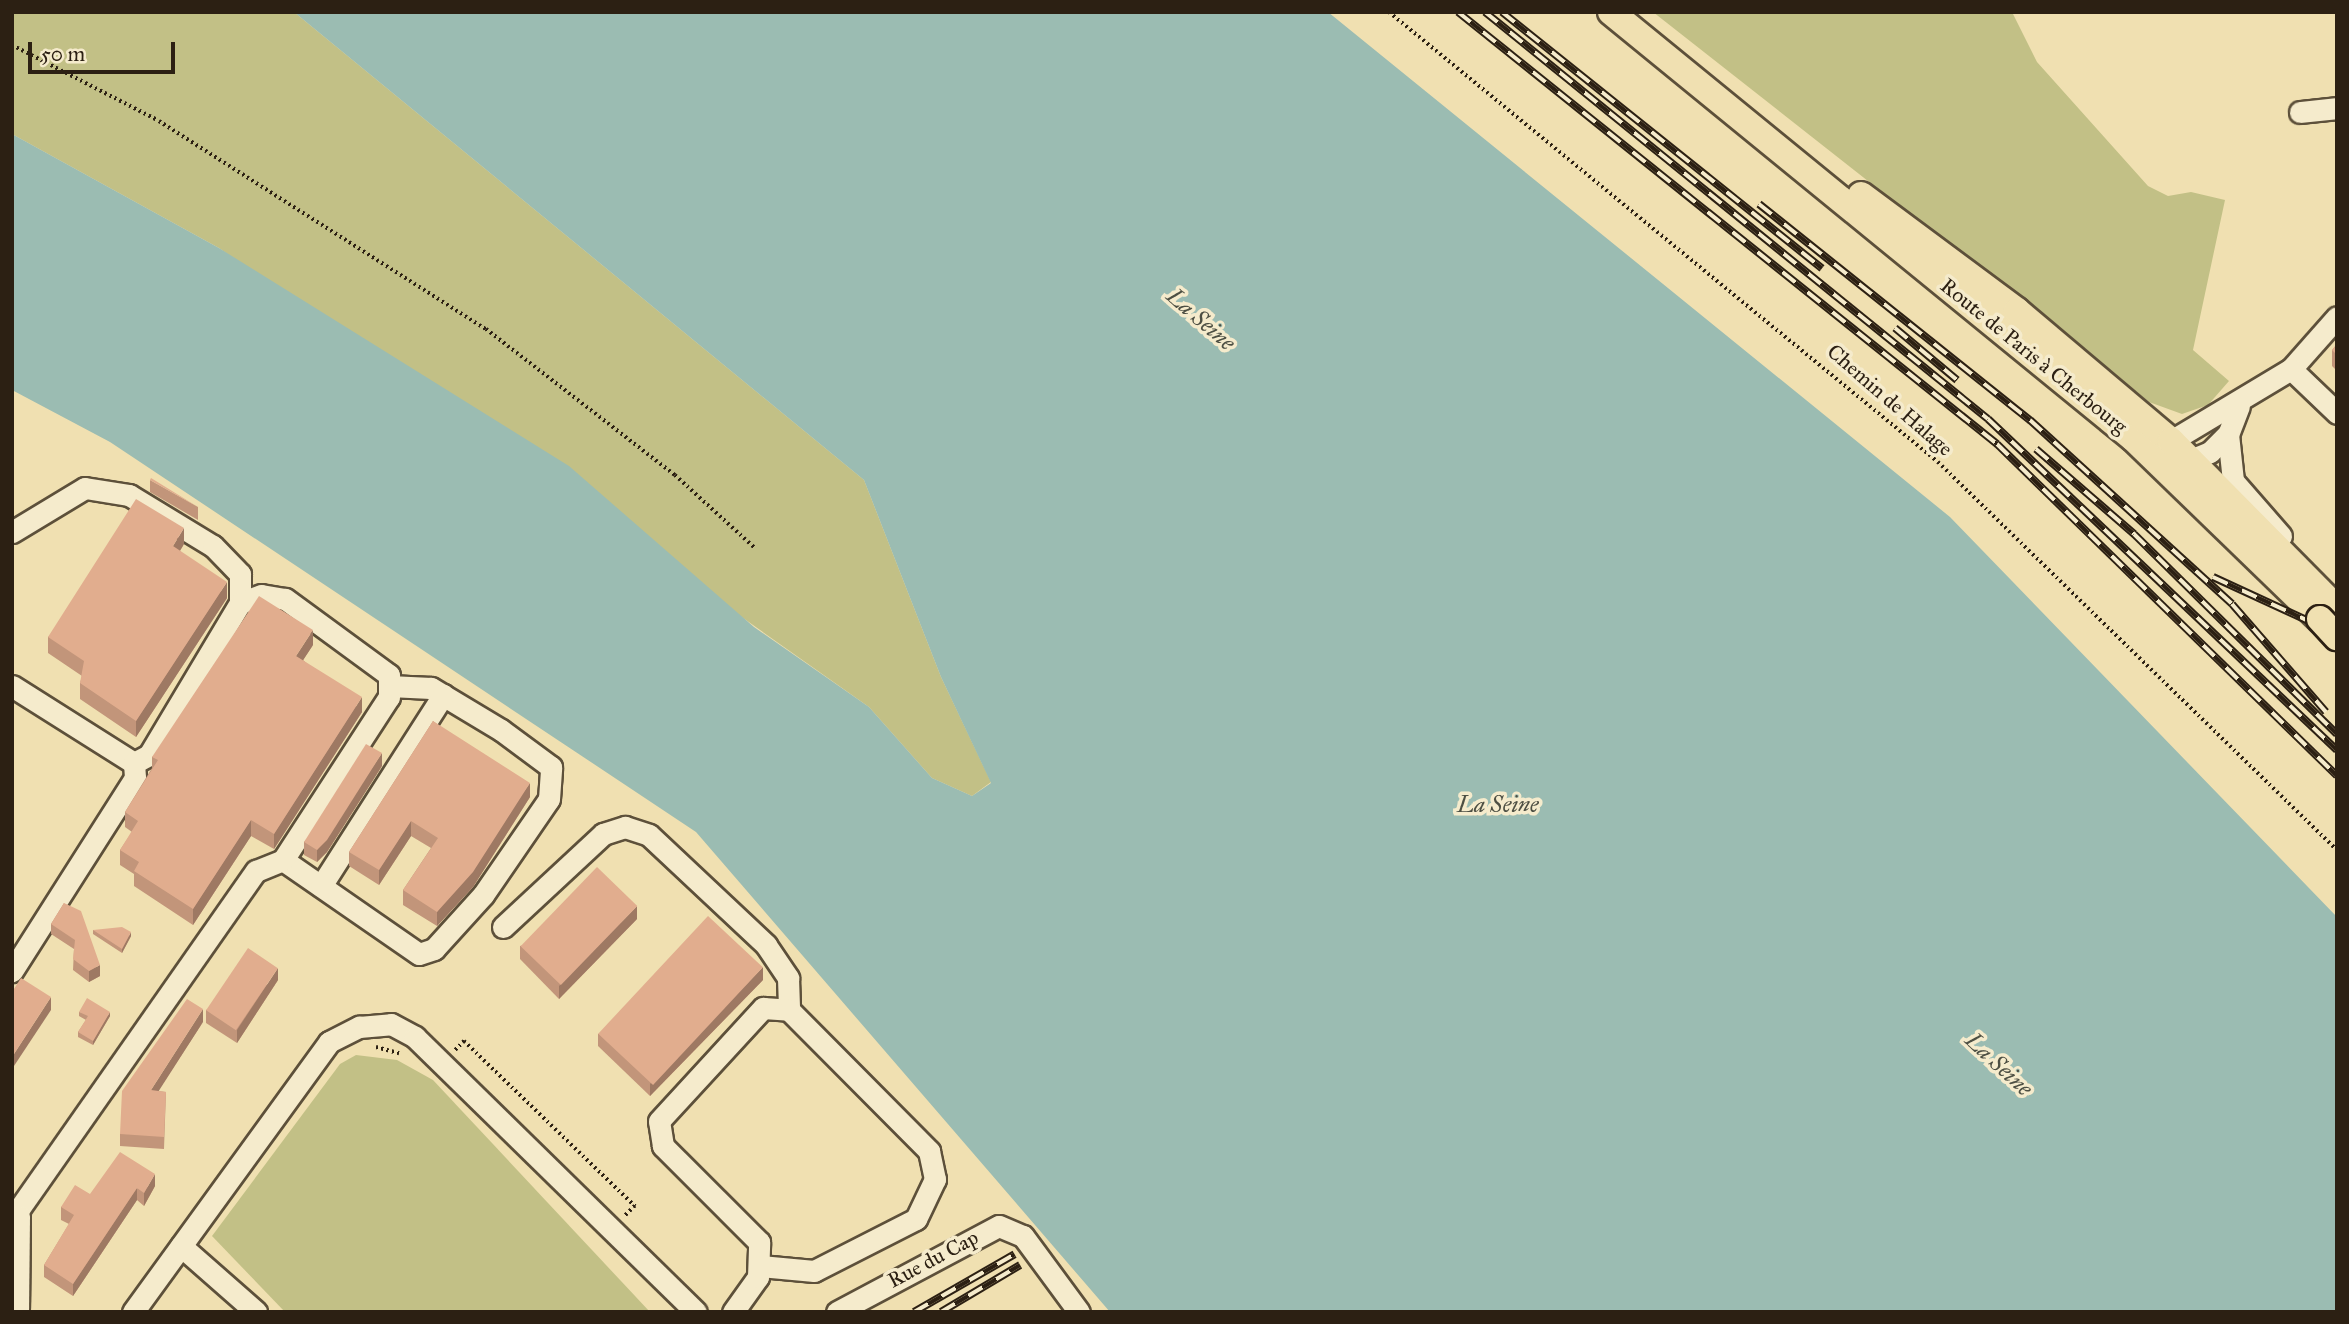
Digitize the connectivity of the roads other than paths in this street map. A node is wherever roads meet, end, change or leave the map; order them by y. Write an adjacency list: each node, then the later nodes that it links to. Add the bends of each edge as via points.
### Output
1 (1611, 12): 2 (main road, Route de Paris à Cherbourg)
2 (1715, 94): 10 (main road, Route de Paris à Cherbourg, via 2017,311); 12 (main road, Route de Paris à Cherbourg)
3 (2337, 108): 4 (street)
4 (2300, 111)
5 (2337, 317): 6 (street)
6 (2291, 369): 7 (street); 8 (street)
7 (2239, 406): 9 (street); 10 (street)
8 (2337, 413)
9 (2228, 433): 11 (street); 15 (street, via 2233,481)
10 (2171, 441): 11 (main road, Route de Paris à Cherbourg); 12 (street)
11 (2193, 462): 12 (street); 15 (main road, Route de Paris à Cherbourg)
12 (2166, 470): 15 (main road, Route de Paris à Cherbourg)
13 (12, 532): 14 (street, via 85,488 129,495 213,546 240,574)
14 (240, 603): 17 (street, via 261,595 285,599 389,675); 19 (street, via 149,755)
15 (2333, 618)
16 (12, 686): 19 (street)
17 (389, 686): 18 (street, via 431,688); 20 (street, via 389,697)
18 (443, 695): 21 (street); 21 (street, via 551,767 549,799 483,895 434,948 419,954)
19 (134, 764): 23 (street, via 135,778)
20 (283, 860): 21 (street); 25 (street, via 256,871)
21 (321, 886)
22 (503, 927): 24 (street, via 603,834 625,827 649,835 766,945 788,978)
23 (12, 971)
24 (789, 1010): 27 (street, via 763,1009 659,1121 663,1146 759,1242); 27 (street, via 929,1151 935,1179 916,1219 814,1271)
25 (16, 1218): 28 (street)
26 (181, 1246): 29 (street); 30 (street); 31 (street, via 329,1042 359,1027 391,1024 442,1064)
27 (760, 1266): 32 (street, via 747,1298)
28 (16, 1304)
29 (133, 1312)
30 (256, 1312)
31 (696, 1312)
32 (733, 1312)
33 (837, 1312): 34 (street, Rue du Cap, via 952,1245 999,1226 1023,1236)
34 (1079, 1312)

